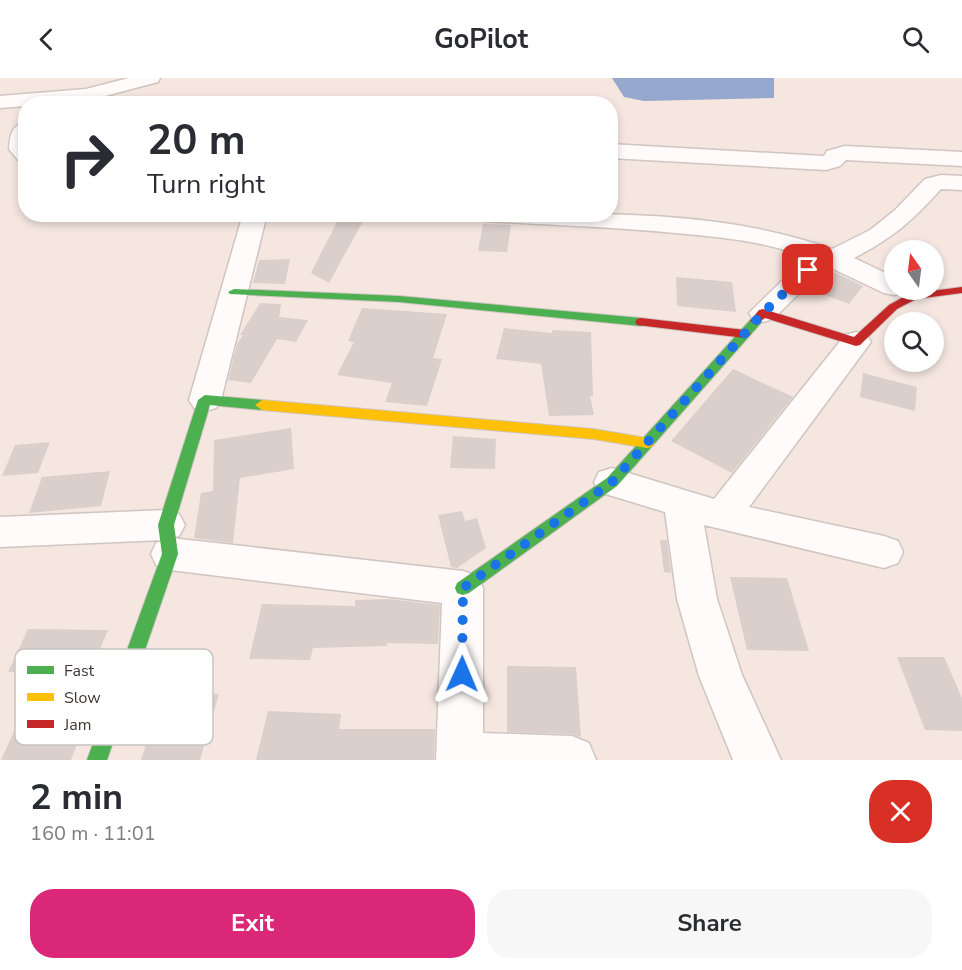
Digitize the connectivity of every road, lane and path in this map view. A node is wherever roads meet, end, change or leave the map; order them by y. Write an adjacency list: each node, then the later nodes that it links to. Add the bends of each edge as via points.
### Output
1 (151, 78): 5 (street)
2 (59, 93): 3 (street); 4 (street)
3 (39, 96)
4 (76, 96)
5 (102, 96)
6 (18, 99): 7 (street)
7 (0, 102)
8 (618, 151): 9 (street, via 804,163 833,160 845,153)
9 (962, 159)
10 (962, 183): 13 (street, via 933,184 887,229)
11 (253, 222): 17 (street)
12 (614, 222): 13 (street, via 763,236)
13 (828, 257): 14 (street); 19 (street)
14 (884, 283)
15 (944, 290): 16 (street)
16 (962, 290)
17 (234, 292): 20 (street, via 469,305); 22 (street)
18 (898, 300): 21 (street)
19 (763, 313): 20 (street); 21 (street)
20 (746, 334): 23 (street)
21 (856, 342): 26 (street)
22 (205, 400): 23 (street, via 593,434); 28 (street)
23 (647, 443): 24 (street)
24 (612, 482): 25 (street); 30 (street)
25 (682, 504): 26 (street); 36 (street, via 697,599 721,676)
26 (722, 516): 29 (street)
27 (0, 532): 28 (street)
28 (168, 540): 30 (street); 31 (street)
29 (884, 552)
30 (463, 588): 33 (street)
31 (133, 649)
32 (102, 745): 34 (street)
33 (460, 758): 35 (street)
34 (97, 760)
35 (572, 760)
36 (757, 760)

